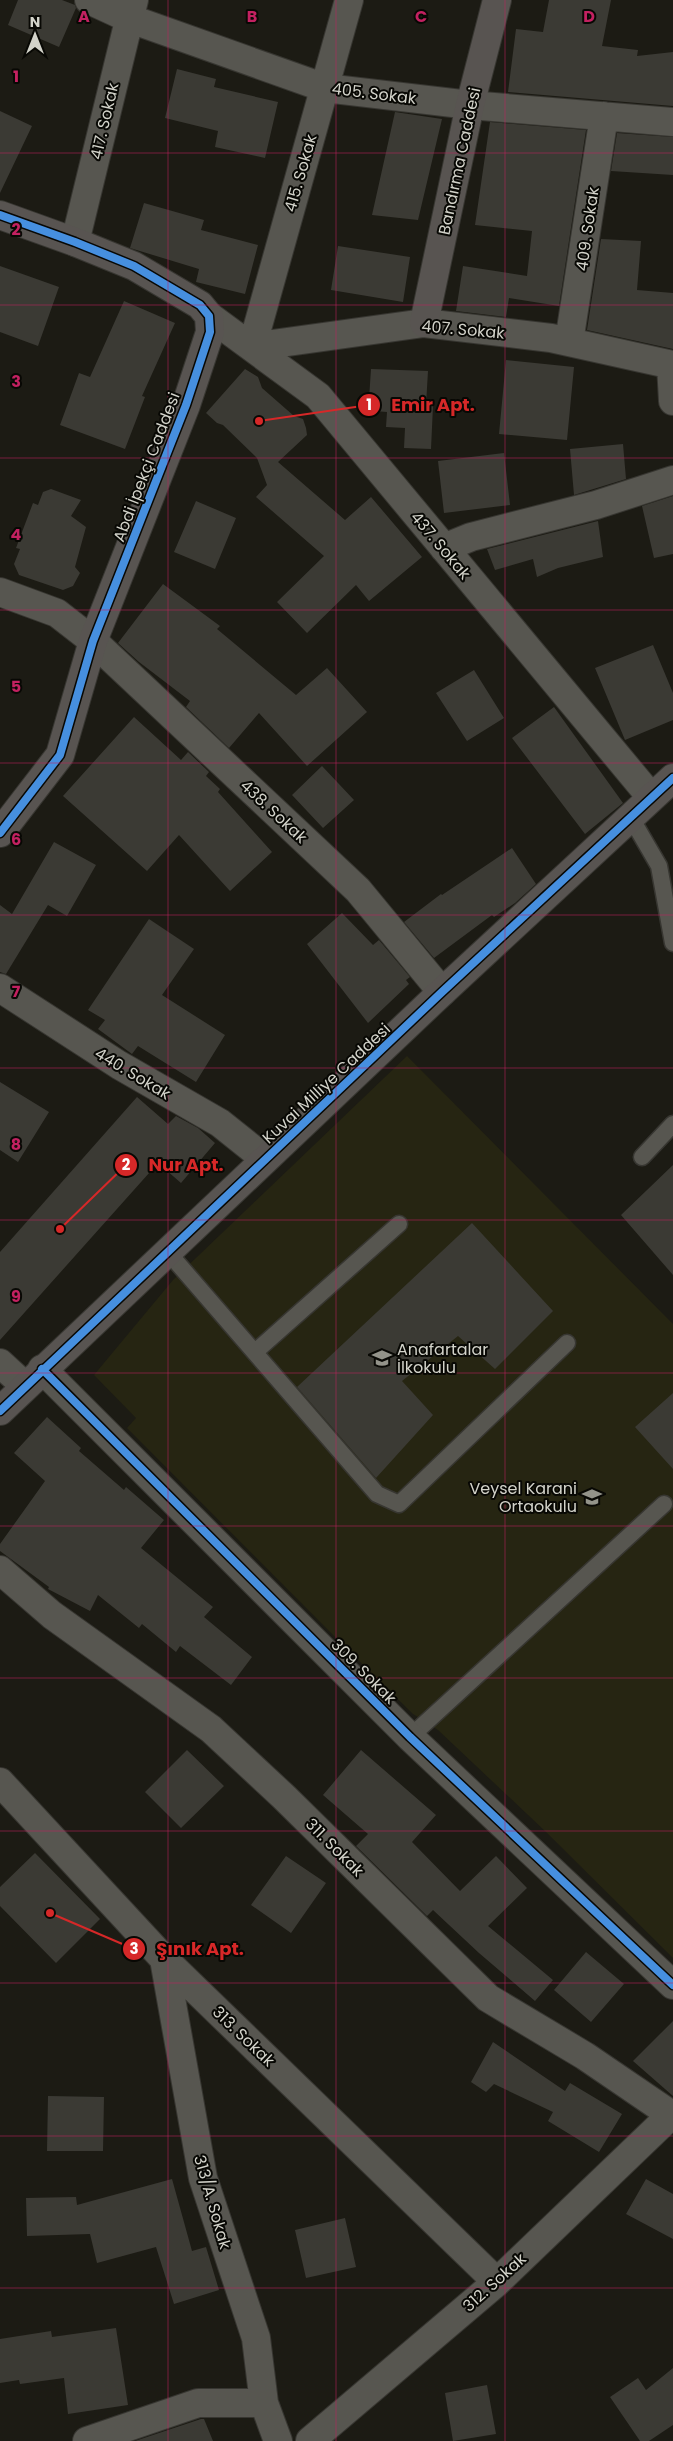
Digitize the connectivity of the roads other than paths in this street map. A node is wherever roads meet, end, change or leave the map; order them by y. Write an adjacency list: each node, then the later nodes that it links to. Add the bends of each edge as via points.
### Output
1 (89, 0): 4 (street, 405. Sokak)
2 (350, 0): 5 (street, 415. Sokak)
3 (498, 0): 6 (street, Bandırma Caddesi)
4 (131, 9): 5 (street, 405. Sokak); 10 (street, 417. Sokak)
5 (324, 88): 6 (street, 405. Sokak); 14 (street, 415. Sokak)
6 (470, 105): 7 (street, 405. Sokak); 12 (street, Bandırma Caddesi)
7 (604, 116): 8 (street, 405. Sokak); 13 (street, 409. Sokak)
8 (673, 122)
9 (0, 215): 10 (street)
10 (75, 242): 11 (street, via 134,266 200,305)
11 (210, 316): 14 (street, 437. Sokak); 20 (street, Abdi İpekçi Caddesi, via 210,332 186,405)
12 (424, 323): 13 (street, 407. Sokak); 14 (street, 407. Sokak)
13 (570, 342): 15 (street, 407. Sokak)
14 (252, 347): 18 (street, 437. Sokak, via 318,396)
15 (672, 365): 16 (street)
16 (673, 401)
17 (673, 480): 18 (street, via 596,505 471,537)
18 (444, 548): 22 (street, 437. Sokak)
19 (0, 592): 20 (street, 438. Sokak, via 57,613)
20 (93, 641): 24 (street, Abdi İpekçi Caddesi, via 60,755); 27 (street, 438. Sokak, via 358,890)
21 (673, 778): 22 (street, Kuvai Milliye Caddesi)
22 (651, 797): 23 (street, Kuvai Milliye Caddesi)
23 (630, 816): 25 (lane, via 659,866); 27 (street, Kuvai Milliye Caddesi)
24 (0, 833)
25 (673, 943)
26 (0, 988): 30 (street, 440. Sokak, via 118,1065 220,1123)
27 (442, 992): 30 (street, Kuvai Milliye Caddesi)
28 (673, 1124): 29 (lane)
29 (642, 1157)
30 (265, 1159): 32 (street, Kuvai Milliye Caddesi)
31 (398, 1224): 34 (lane)
32 (167, 1251): 34 (lane); 36 (street, Kuvai Milliye Caddesi)
33 (567, 1343): 34 (lane, via 399,1504 377,1494)
34 (254, 1352)
35 (0, 1363): 36 (street, 309. Sokak)
36 (34, 1378): 37 (street, Kuvai Milliye Caddesi); 40 (street, 309. Sokak)
37 (0, 1411)
38 (664, 1504): 40 (lane)
39 (0, 1570): 44 (street, 311. Sokak, via 52,1615 211,1730 284,1797 488,1998 585,2056)
40 (410, 1737): 43 (street, 309. Sokak)
41 (3, 1792): 42 (street, 313. Sokak)
42 (164, 1959): 45 (street, 313. Sokak); 46 (street, 313/A. Sokak, via 203,2178 256,2338)
43 (673, 1984)
44 (672, 2116): 45 (street, 312. Sokak)
45 (497, 2282): 49 (street, 312. Sokak)
46 (264, 2403): 47 (street, via 198,2403); 48 (street, 313/A. Sokak)
47 (87, 2441)
48 (278, 2441)
49 (310, 2441)

